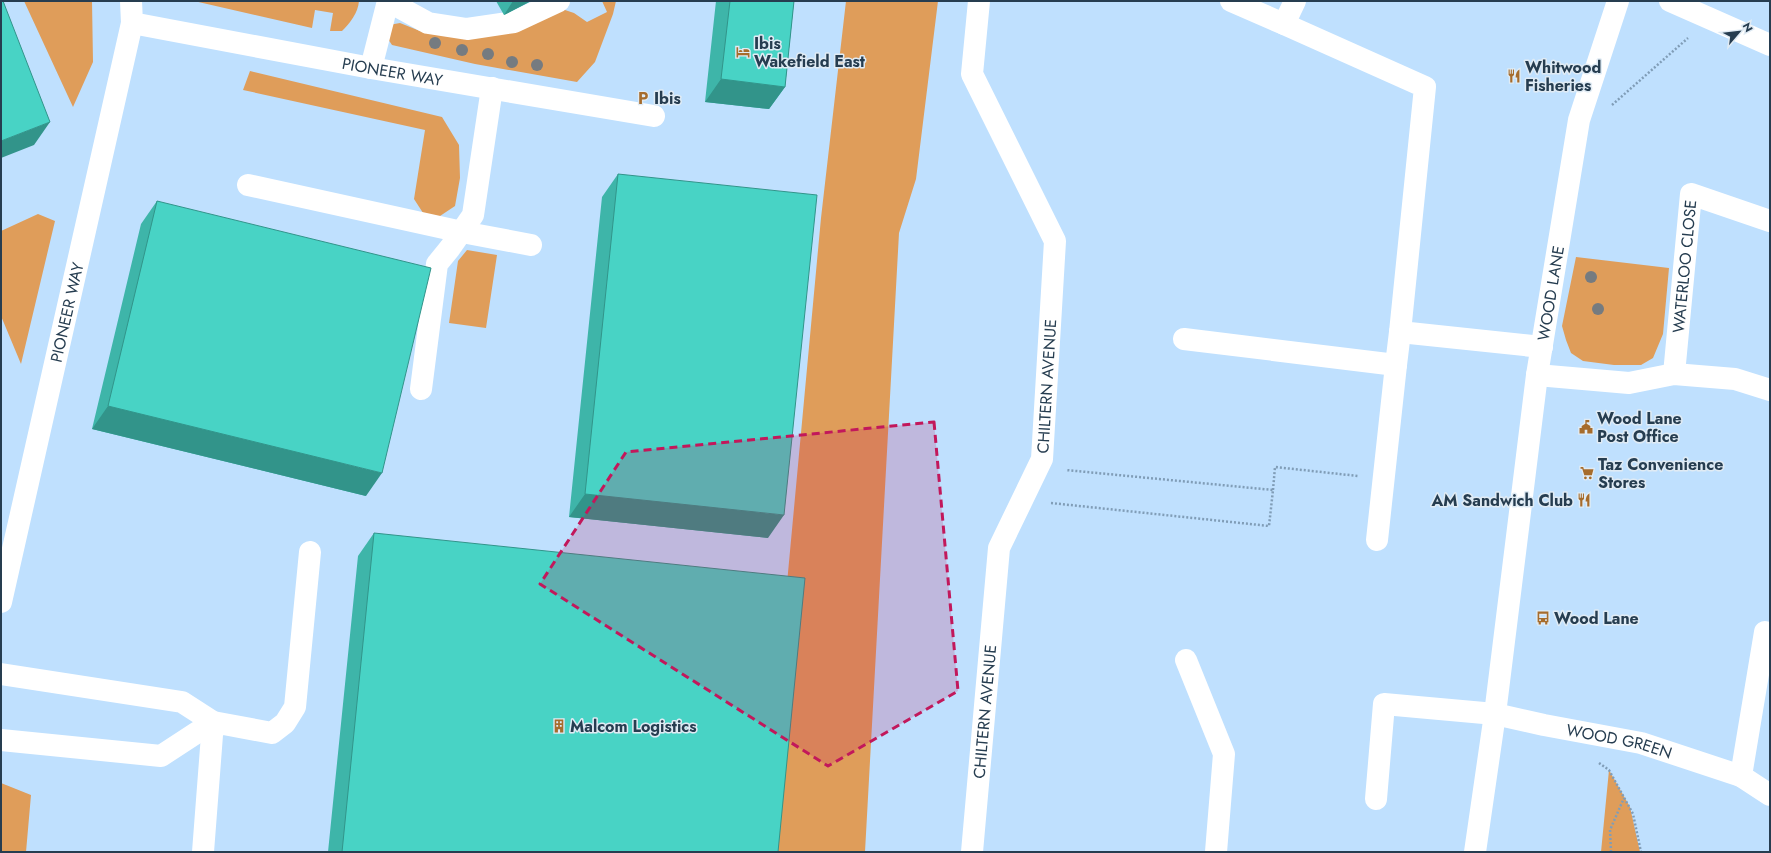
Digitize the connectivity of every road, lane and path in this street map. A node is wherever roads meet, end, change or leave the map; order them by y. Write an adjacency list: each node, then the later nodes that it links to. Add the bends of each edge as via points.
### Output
1 (131, 1): 10 (street, PIONEER WAY)
2 (388, 1): 3 (street, via 428,22 467,29 514,22); 13 (street)
3 (559, 1)
4 (979, 1): 29 (street, CHILTERN AVENUE, via 972,74 1055,241 1042,459)
5 (1231, 1): 11 (street)
6 (1295, 1): 11 (street)
7 (1618, 1): 16 (street, WOOD LANE)
8 (1670, 1): 9 (street)
9 (1710, 18): 12 (street); 16 (path, via 1608,109)
10 (132, 23): 13 (street, PIONEER WAY); 35 (street, PIONEER WAY)
11 (1284, 24): 21 (street, via 1425,87)
12 (1770, 45)
13 (371, 68): 14 (street, PIONEER WAY)
14 (492, 88): 15 (street, PIONEER WAY); 19 (street, via 473,215)
15 (654, 116)
16 (1579, 120): 23 (street, WOOD LANE)
17 (248, 184): 19 (street)
18 (1770, 220): 25 (street, WATERLOO CLOSE, via 1691,194)
19 (462, 232): 20 (street); 27 (street, via 437,264)
20 (532, 245)
21 (1400, 332): 23 (street); 24 (street)
22 (1184, 339): 24 (street)
23 (1542, 347): 26 (street, WOOD LANE)
24 (1396, 365): 30 (street)
25 (1674, 374): 26 (street, via 1629,383); 28 (street, via 1735,379)
26 (1537, 375): 39 (street, WOOD LANE)
27 (421, 389)
28 (1770, 390)
29 (1038, 467): 31 (path); 32 (street, CHILTERN AVENUE)
30 (1384, 478): 31 (path, via 1276,467); 33 (street)
31 (1273, 490): 32 (path, via 1270,526)
32 (1022, 500): 48 (street, CHILTERN AVENUE, via 999,548)
33 (1377, 540)
34 (310, 552): 40 (street, via 295,707 285,723 272,733)
35 (1, 602)
36 (1765, 632): 43 (street)
37 (1186, 660): 49 (street, via 1224,754)
38 (1, 674): 40 (street, via 182,702)
39 (1495, 714): 43 (street, WOOD GREEN, via 1641,743); 46 (street, WOOD GREEN, via 1384,704); 50 (street, WOOD LANE)
40 (213, 722): 41 (street, via 161,756); 47 (street)
41 (1, 740)
42 (1596, 761): 45 (path, via 1609,770)
43 (1741, 776): 44 (street, WOOD GREEN)
44 (1770, 795)
45 (1624, 798): 51 (path, via 1610,830); 52 (path, via 1633,814)
46 (1376, 799)
47 (203, 852)
48 (972, 852)
49 (1216, 852)
50 (1475, 852)
51 (1611, 852)
52 (1641, 852)

